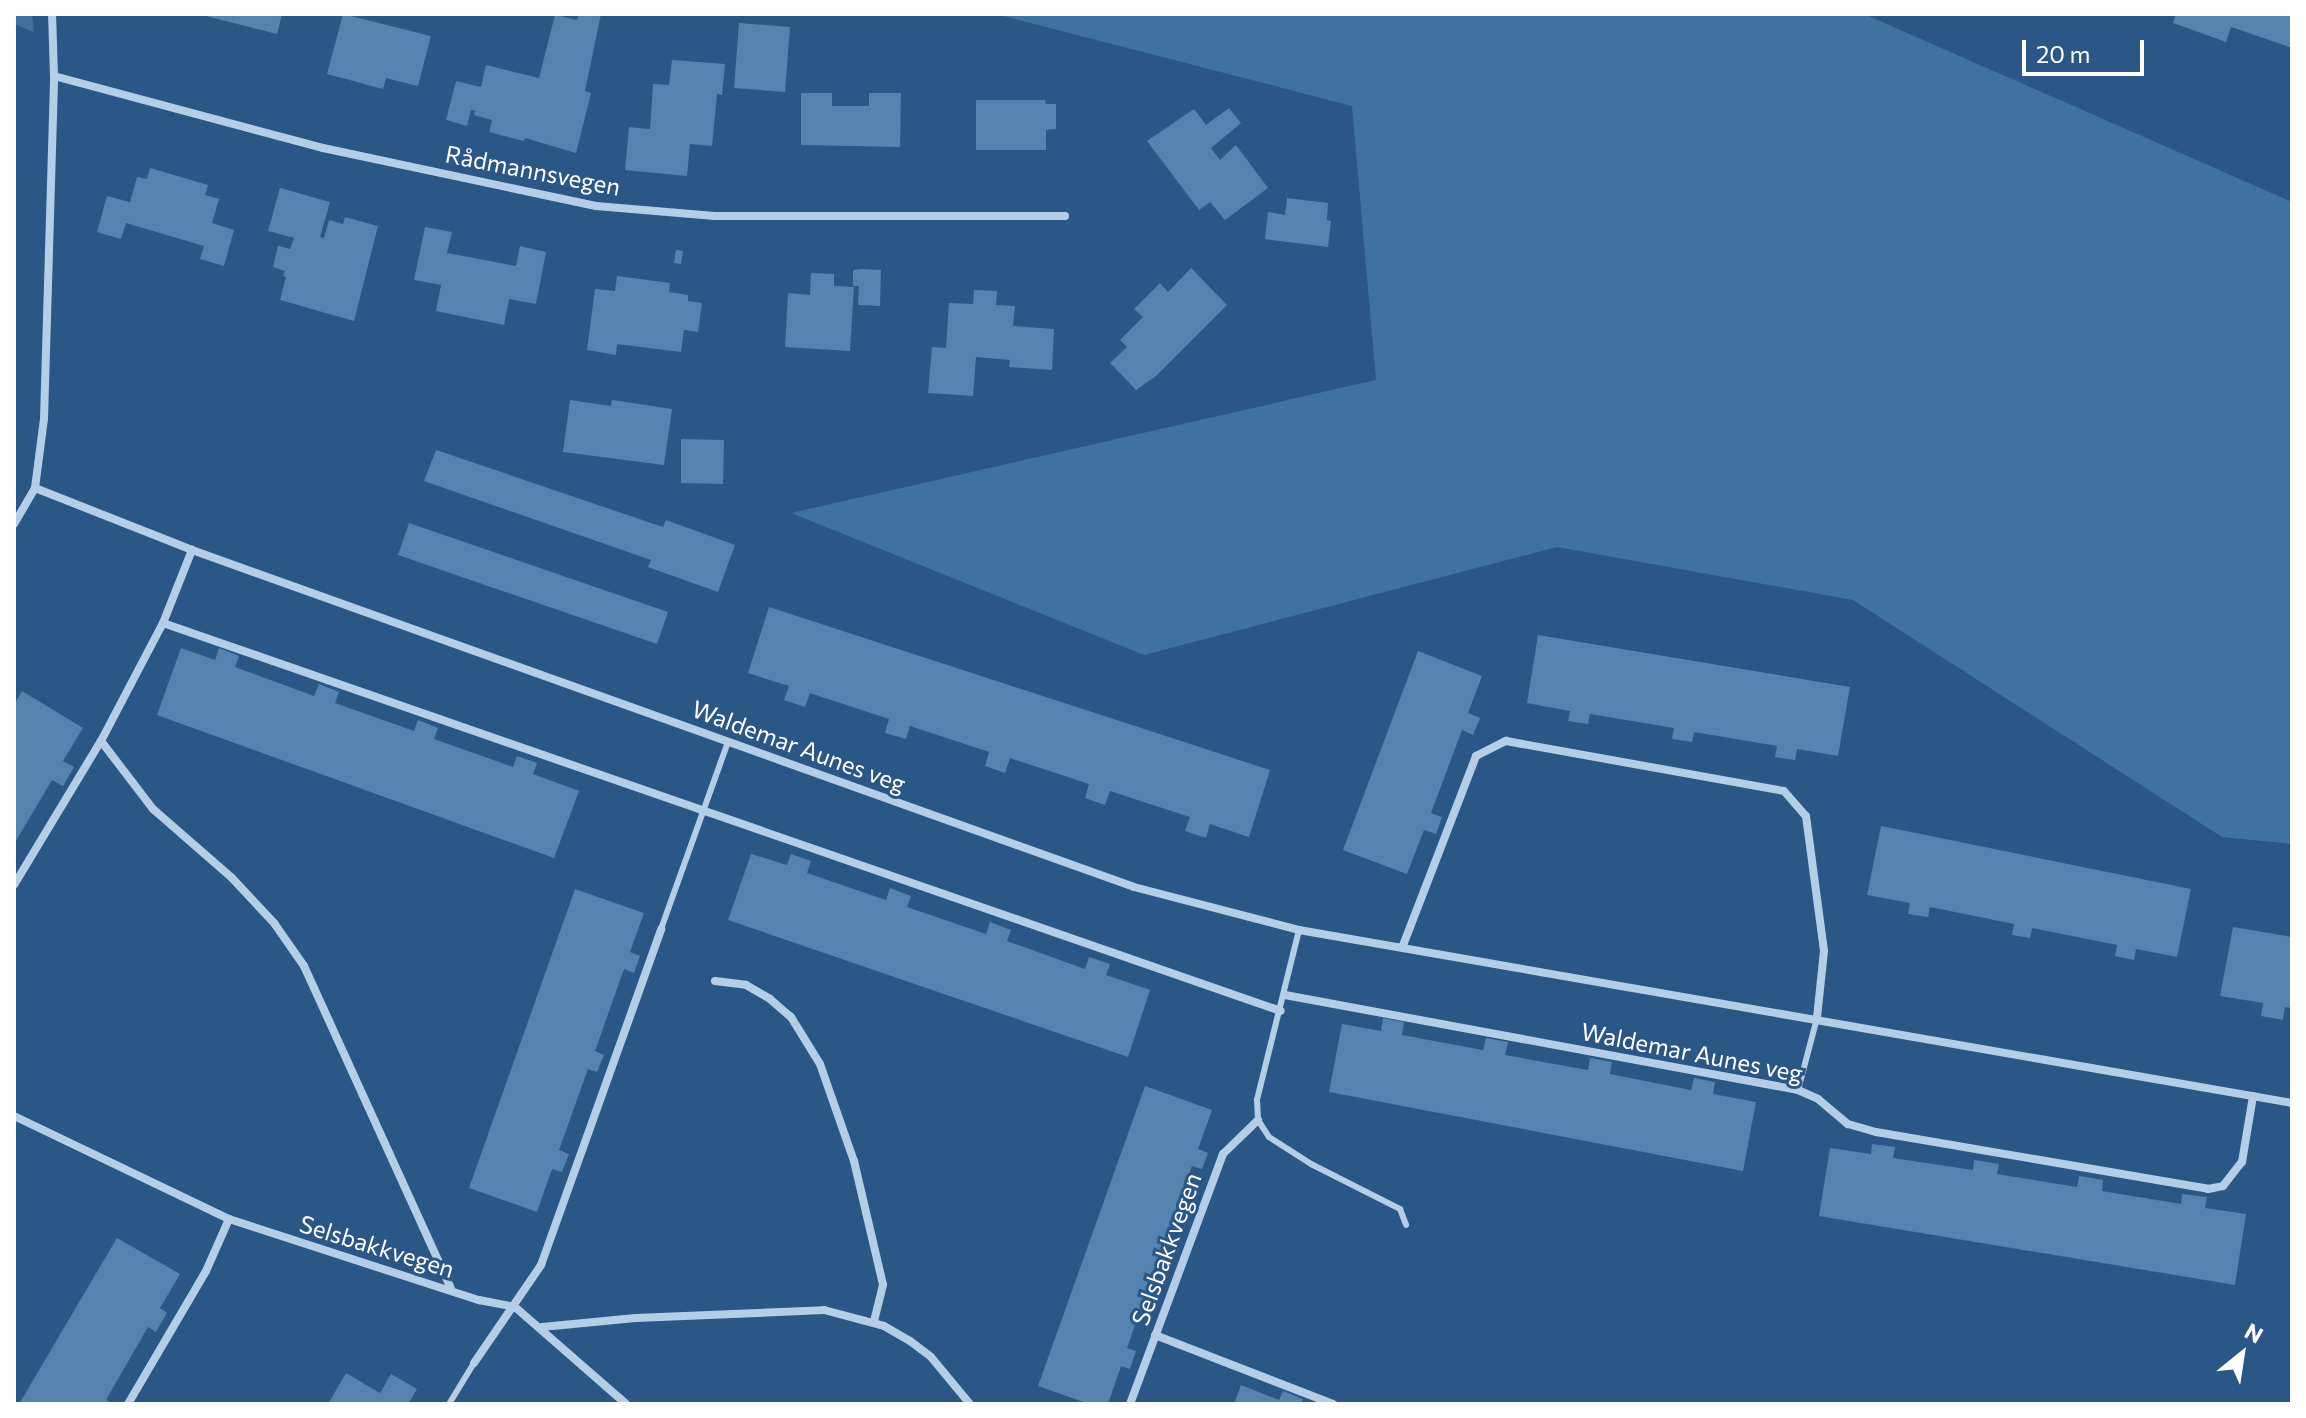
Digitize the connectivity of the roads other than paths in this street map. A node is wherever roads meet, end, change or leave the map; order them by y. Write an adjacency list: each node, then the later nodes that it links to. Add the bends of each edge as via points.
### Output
1 (52, 14): 2 (street)
2 (54, 76): 3 (street, Rådmannsvegen, via 323,148 596,206 715,216); 4 (street, via 44,419)
3 (1065, 216)
4 (35, 488): 5 (street); 6 (street, Waldemar Aunes veg)
5 (14, 524)
6 (192, 550): 7 (street); 9 (street, Waldemar Aunes veg)
7 (163, 623): 8 (street); 10 (street)
8 (101, 741): 11 (street); 26 (street, via 153,809 232,878 274,923 304,966)
9 (728, 742): 10 (lane); 13 (street, Waldemar Aunes veg, via 1134,887)
10 (703, 812): 12 (lane); 17 (street)
11 (14, 885)
12 (661, 929): 27 (street, via 541,1265)
13 (1299, 930): 14 (street, Waldemar Aunes veg); 16 (lane)
14 (1402, 948): 18 (street, Waldemar Aunes veg); 18 (street, via 1476,756 1506,741 1784,791 1806,816 1824,951)
15 (715, 981): 28 (street, via 746,985 770,999 791,1017 820,1064 854,1161 883,1285)
16 (1285, 995): 17 (lane); 19 (street, Waldemar Aunes veg)
17 (1281, 1011): 23 (lane, via 1257,1100)
18 (1817, 1018): 19 (lane); 20 (street, Waldemar Aunes veg)
19 (1798, 1090): 20 (street, Waldemar Aunes veg, via 1848,1124 1876,1132 2208,1189 2223,1186 2242,1162)
20 (2253, 1096): 21 (street, Waldemar Aunes veg)
21 (2292, 1103)
22 (14, 1116): 24 (street, Selsbakkvegen)
23 (1258, 1120): 25 (lane, via 1269,1137 1311,1164 1400,1209); 30 (street, Selsbakkvegen, via 1223,1154)
24 (229, 1219): 26 (street, Selsbakkvegen); 32 (street, via 206,1271)
25 (1406, 1225)
26 (451, 1289): 27 (street, Selsbakkvegen)
27 (515, 1307): 29 (street, Selsbakkvegen); 31 (street)
28 (874, 1322): 29 (street, via 824,1310 774,1310); 35 (street, via 931,1357)
29 (542, 1327): 34 (street, Selsbakkvegen)
30 (1155, 1335): 36 (street, Selsbakkvegen); 37 (street)
31 (474, 1363): 33 (lane)
32 (128, 1404)
33 (449, 1404)
34 (626, 1404)
35 (970, 1404)
36 (1130, 1404)
37 (1333, 1404)

